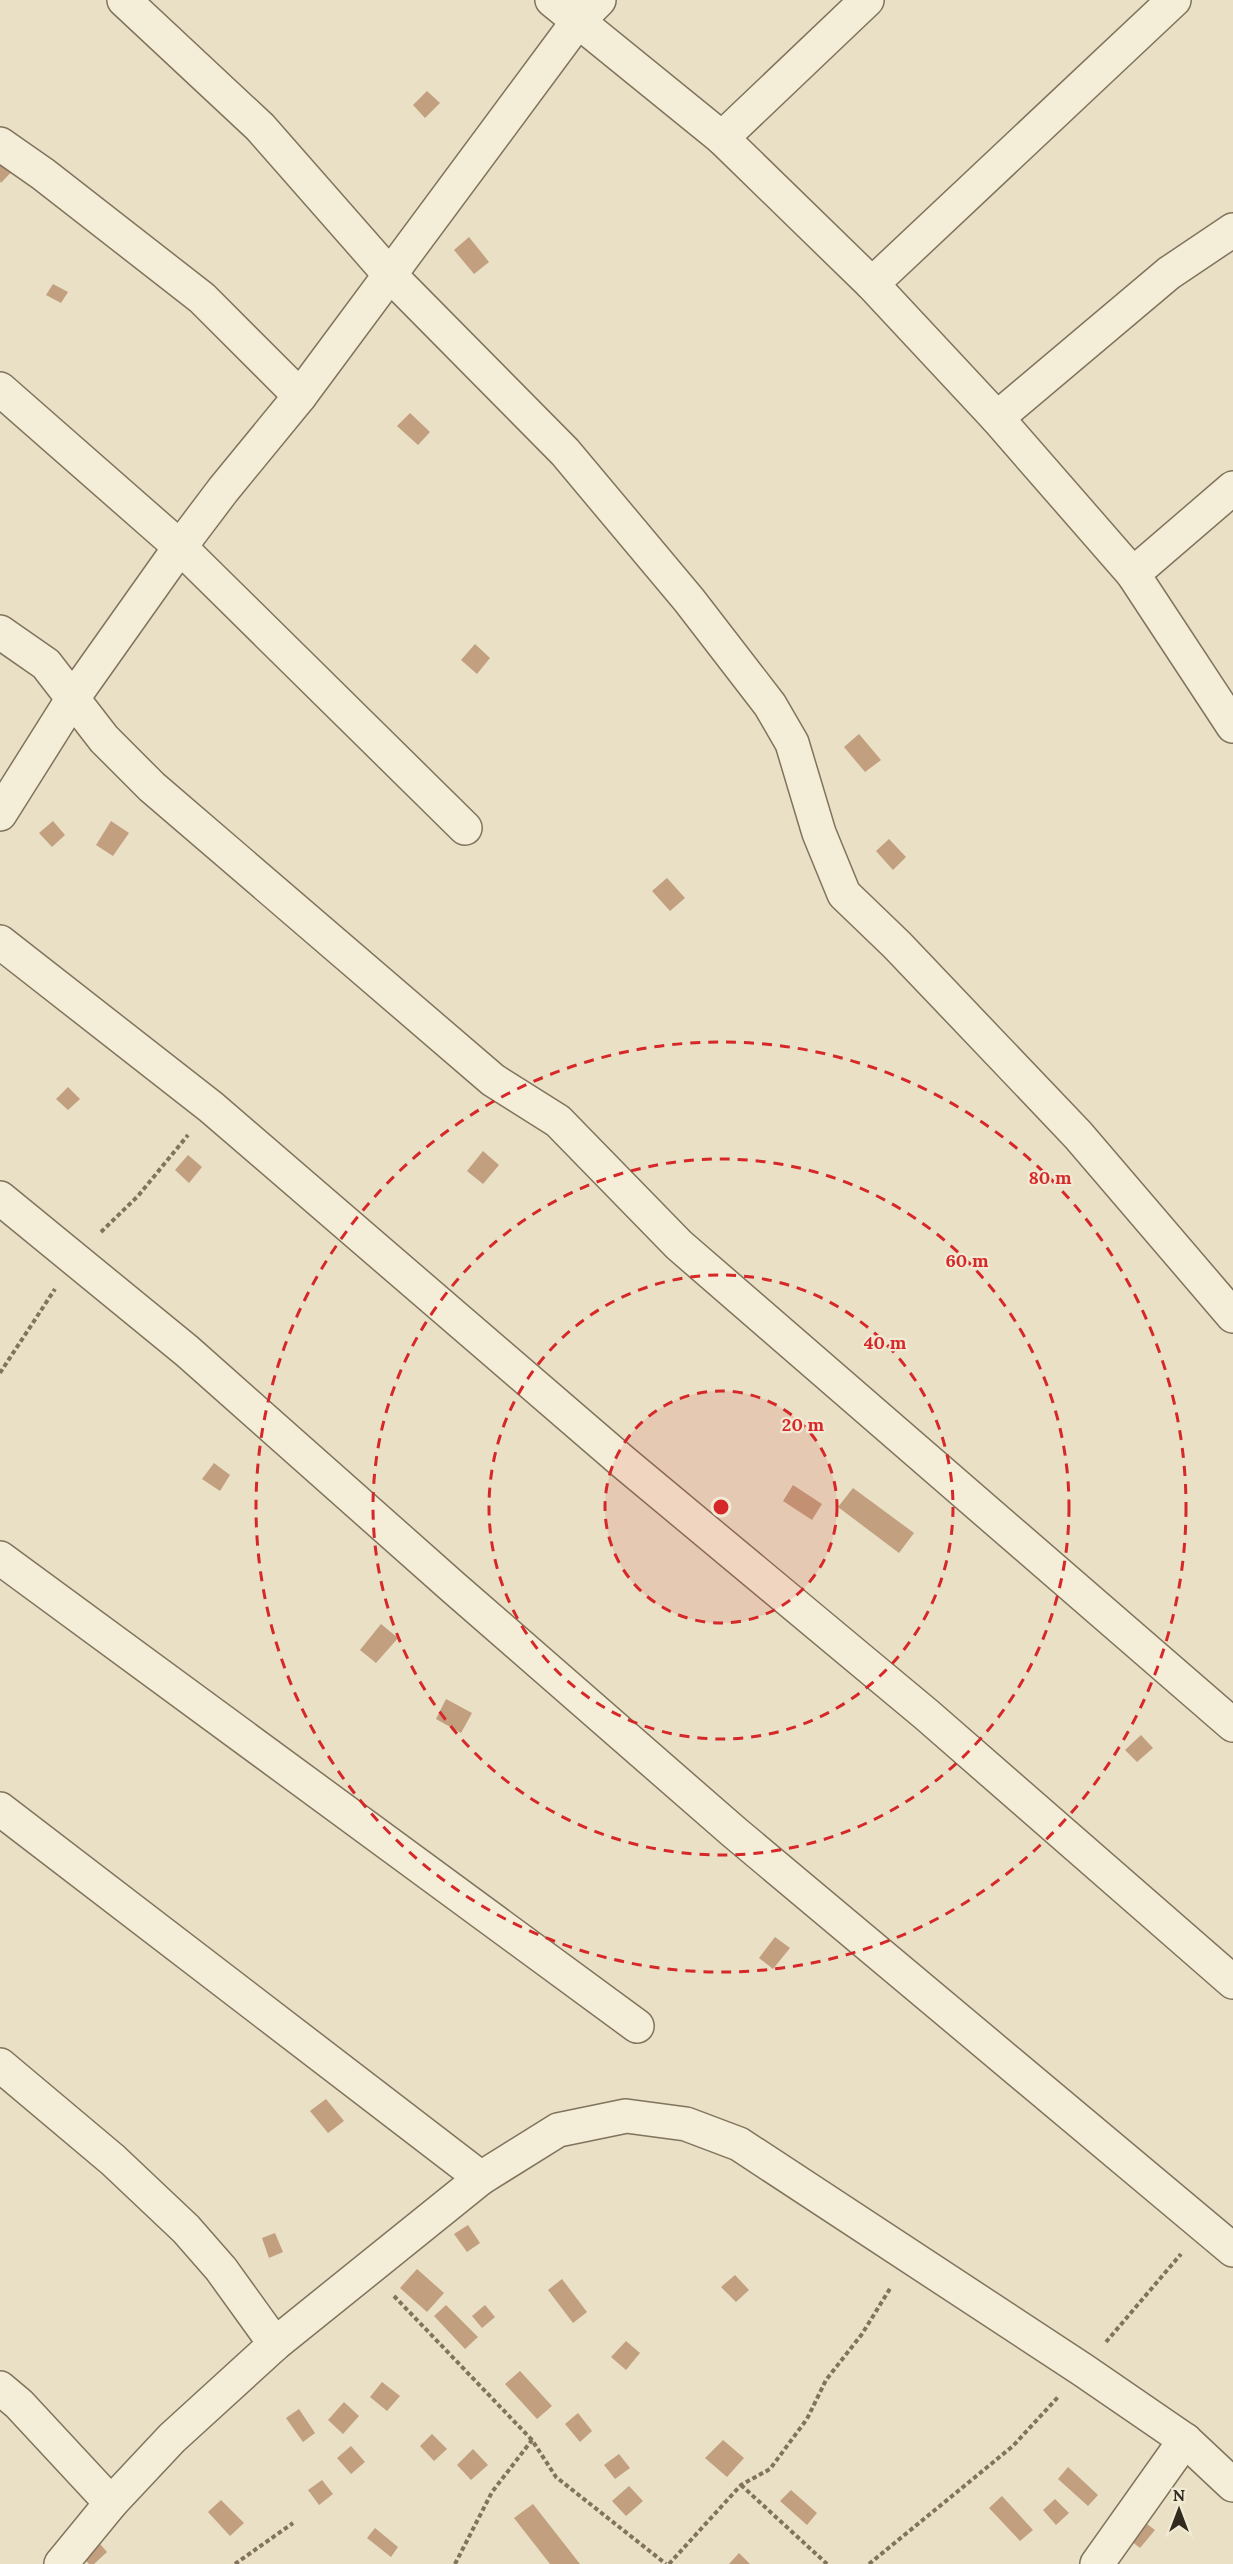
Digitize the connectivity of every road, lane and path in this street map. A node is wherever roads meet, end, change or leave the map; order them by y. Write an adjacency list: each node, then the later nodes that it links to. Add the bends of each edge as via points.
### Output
1 (124, 0): 9 (street, via 260,127)
2 (552, 0): 5 (street)
3 (867, 0): 6 (street)
4 (1174, 0): 10 (street)
5 (588, 11): 6 (street); 9 (street)
6 (722, 138): 10 (street)
7 (0, 144): 12 (street, via 202,298)
8 (1233, 230): 13 (street, via 1169,273)
9 (390, 274): 12 (street); 24 (street, via 565,452 689,600 770,705 792,743 819,833 844,894 1078,1135)
10 (872, 284): 13 (street)
11 (0, 389): 15 (street)
12 (300, 396): 15 (street)
13 (997, 418): 16 (street)
14 (1233, 488): 16 (street)
15 (180, 547): 18 (street); 21 (street)
16 (1133, 574): 19 (street)
17 (0, 632): 18 (street, via 46,664)
18 (73, 698): 20 (street); 26 (street, via 104,739 152,787 493,1080 558,1121 679,1245)
19 (1233, 726)
20 (0, 813)
21 (465, 828)
22 (0, 942): 28 (street, via 211,1107 622,1461 927,1715)
23 (0, 1198): 32 (street, via 187,1351 734,1832)
24 (1233, 1316)
25 (0, 1558): 29 (street)
26 (1233, 1725)
27 (0, 1809): 31 (street)
28 (1233, 1982)
29 (637, 2026)
30 (0, 2065): 36 (street, via 113,2160 186,2229 221,2269)
31 (481, 2178): 34 (street, via 558,2130 626,2116 686,2124 739,2144); 35 (street)
32 (1205, 2226): 33 (street); 37 (path)
33 (1233, 2250)
34 (910, 2256): 37 (street); 41 (path, via 862,2334 826,2380 801,2427 770,2469)
35 (368, 2270): 36 (street); 39 (path)
36 (275, 2344): 43 (street, via 172,2438)
37 (1083, 2370): 40 (street); 50 (path, via 1013,2446)
38 (0, 2388): 43 (street)
39 (532, 2440): 47 (path, via 492,2492); 48 (path, via 556,2477)
40 (1185, 2440): 42 (street); 51 (street)
41 (741, 2485): 48 (path); 49 (path)
42 (1233, 2485)
43 (111, 2503): 45 (street)
44 (293, 2523): 46 (path)
45 (62, 2564)
46 (235, 2564)
47 (454, 2564)
48 (668, 2564)
49 (827, 2564)
50 (869, 2564)
51 (1097, 2564)

